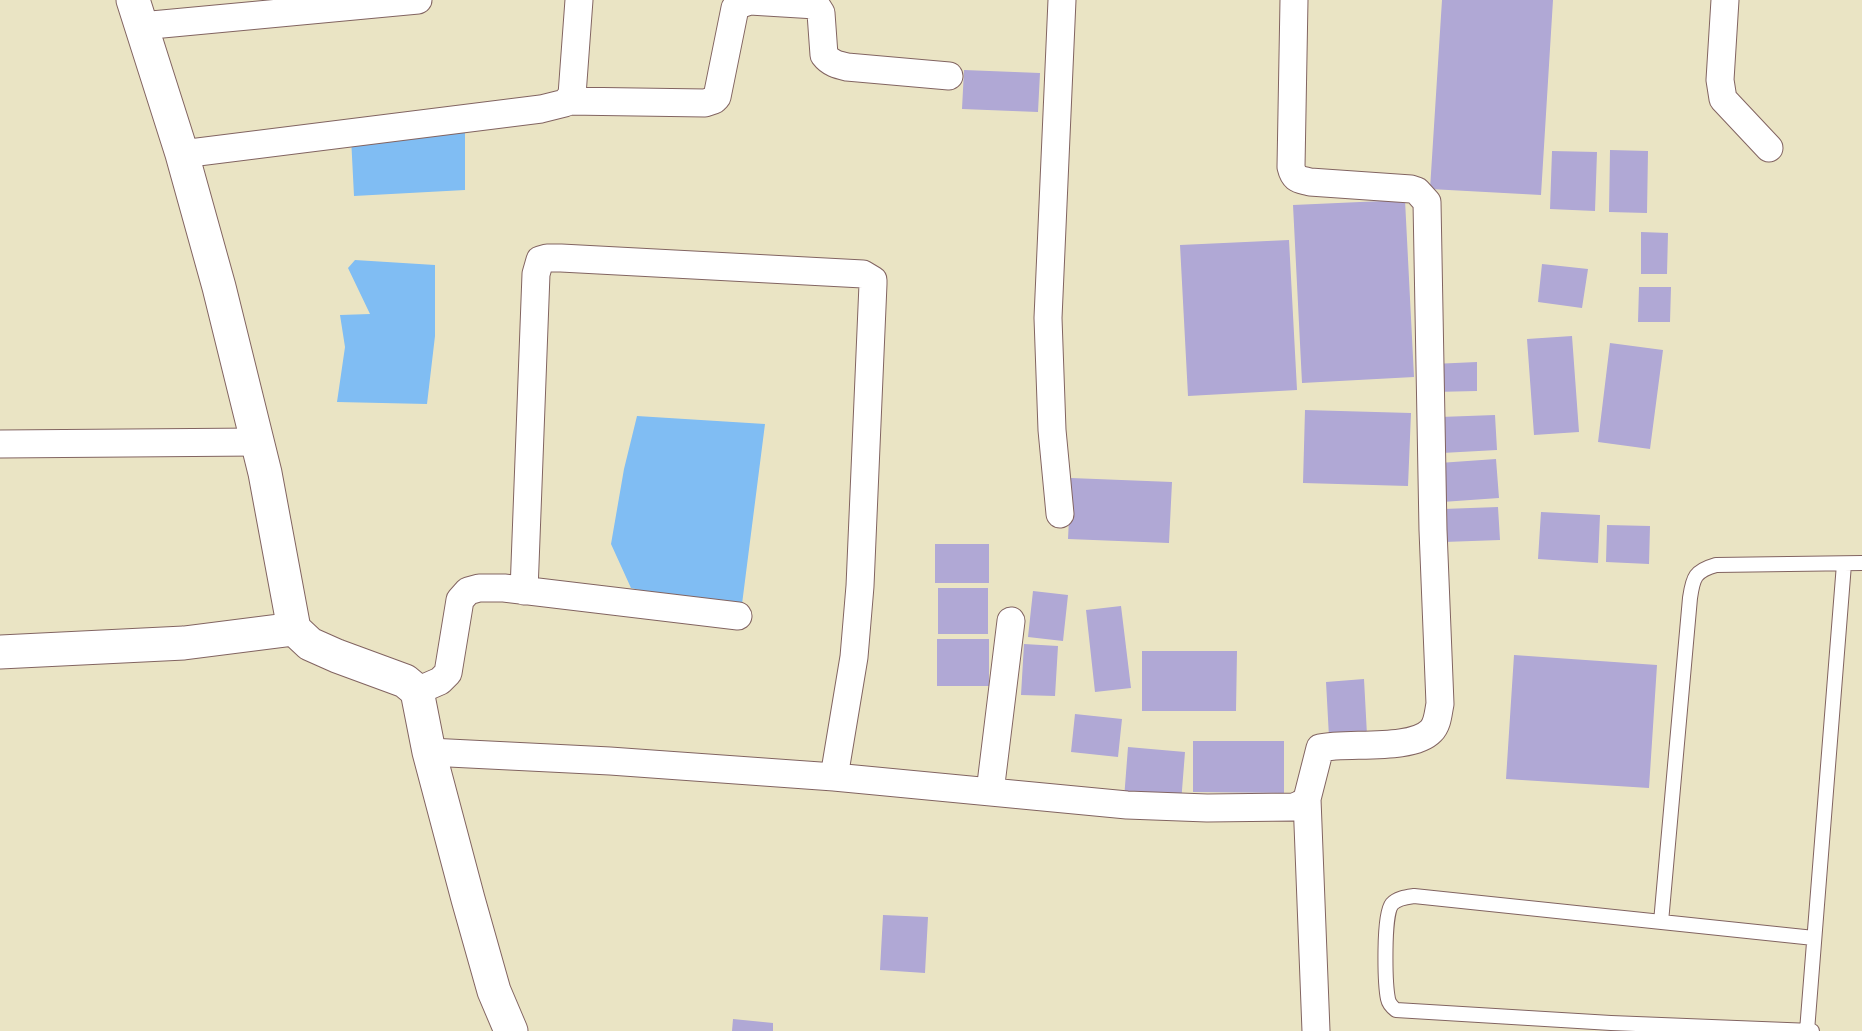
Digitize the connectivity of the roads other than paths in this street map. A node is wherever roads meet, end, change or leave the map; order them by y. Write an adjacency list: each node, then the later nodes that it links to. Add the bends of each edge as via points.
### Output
1 (418, 0): 6 (street)
2 (579, 0): 8 (street, via 572,95)
3 (1062, 0): 13 (street, via 1048,318)
4 (1294, 0): 25 (street, via 1293,174 1310,182 1410,189 1427,202 1440,704 1432,730 1415,741 1320,748)
5 (1725, 0): 9 (street, via 1720,80 1723,99)
6 (137, 13): 10 (street)
7 (949, 76): 8 (street, via 836,65 824,55 821,13 816,5 750,1 735,8 714,100)
8 (568, 102): 10 (street, via 541,109)
9 (1769, 148)
10 (182, 154): 11 (street)
11 (257, 442): 12 (street); 19 (street)
12 (0, 444)
13 (1060, 514)
14 (1844, 564): 15 (lane); 26 (lane, via 1716,565 1702,569 1693,580); 27 (lane)
15 (1862, 564)
16 (525, 591): 17 (street); 21 (street, via 468,591 460,600 448,673); 23 (street, via 536,274 540,261 561,258 869,276 873,284 860,586 854,657)
17 (738, 616)
18 (1011, 621): 24 (street)
19 (294, 629): 20 (street, via 184,643); 21 (street, via 310,644 405,681)
20 (0, 652)
21 (417, 691): 22 (street)
22 (429, 752): 23 (street); 28 (street, via 471,910)
23 (834, 777): 24 (street)
24 (990, 792): 25 (street, via 1207,808 1294,807)
25 (1307, 799): 29 (street)
26 (1661, 922): 27 (lane); 30 (lane, via 1414,896 1402,898 1392,904 1389,913 1388,1001 1396,1011)
27 (1814, 938): 30 (lane)
28 (511, 1031)
29 (1316, 1031)
30 (1807, 1031): 31 (lane)
31 (1812, 1031)

